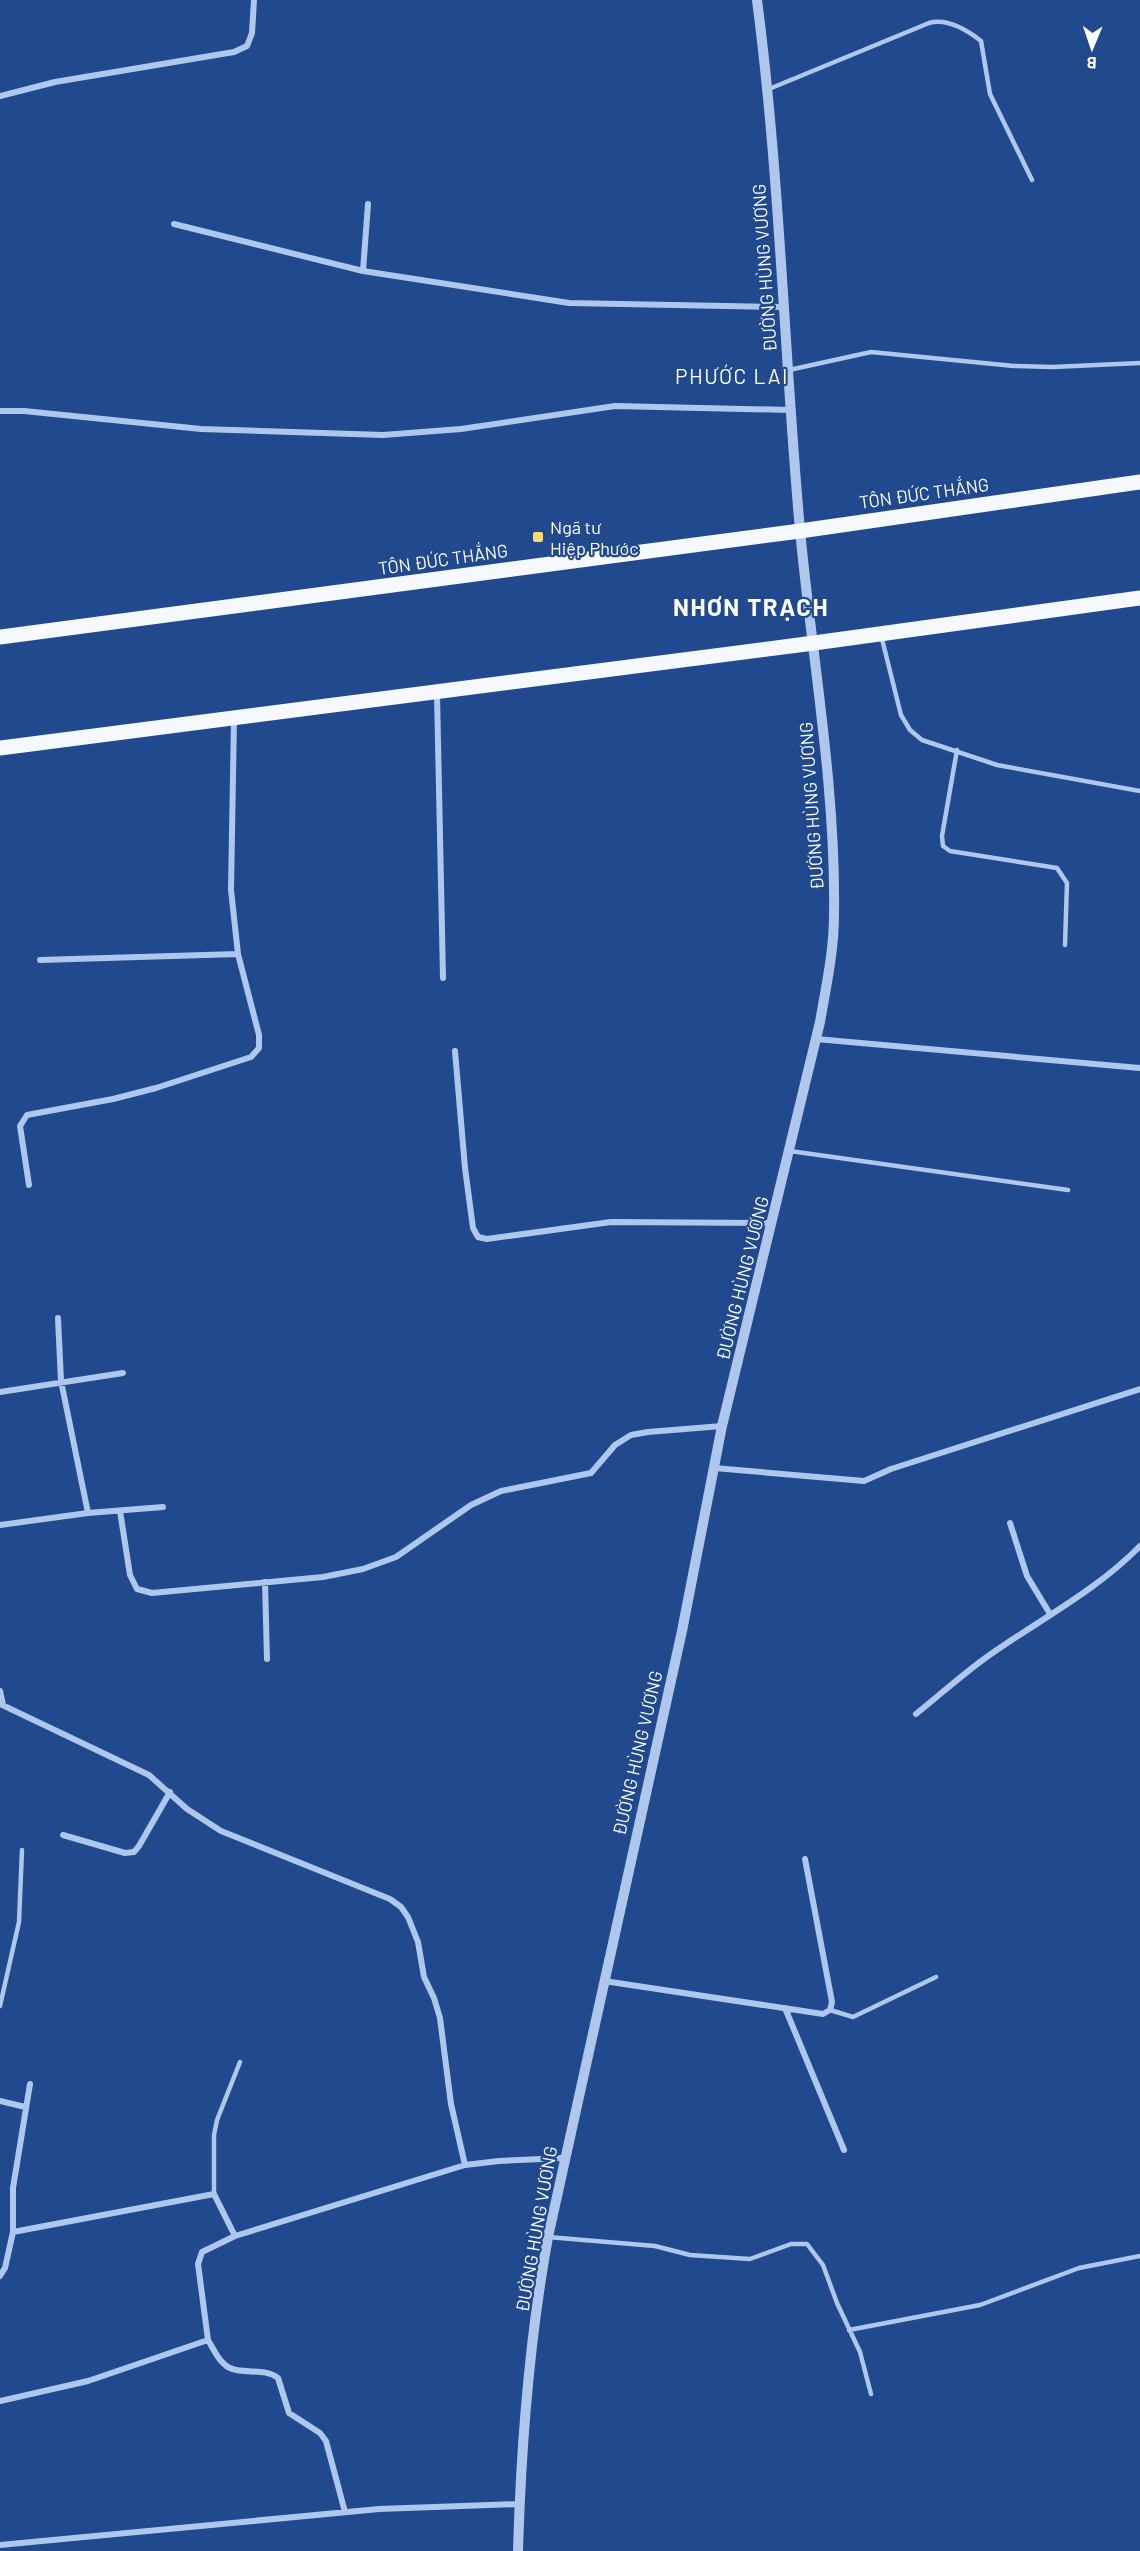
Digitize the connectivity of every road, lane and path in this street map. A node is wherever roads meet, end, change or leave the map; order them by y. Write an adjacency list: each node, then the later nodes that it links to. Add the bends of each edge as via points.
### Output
1 (254, 0): 4 (street, via 247,46 234,52 55,82)
2 (758, 0): 3 (street, ĐƯỜNG HÙNG VƯƠNG)
3 (769, 89): 5 (lane, via 929,23 944,21 981,41 990,94); 9 (street, ĐƯỜNG HÙNG VƯƠNG)
4 (0, 96)
5 (1032, 180)
6 (368, 204): 8 (street)
7 (174, 224): 8 (street)
8 (363, 271): 9 (street, via 569,303)
9 (782, 307): 11 (street, ĐƯỜNG HÙNG VƯƠNG)
10 (1140, 363): 11 (lane, via 1014,366 871,352)
11 (788, 371): 12 (street, ĐƯỜNG HÙNG VƯƠNG)
12 (791, 410): 13 (street, via 615,406 460,429 383,435 201,429); 15 (street, ĐƯỜNG HÙNG VƯƠNG)
13 (0, 411)
14 (1140, 482): 15 (main road, TÔN ĐỨC THẮNG)
15 (800, 531): 18 (main road, TÔN ĐỨC THẮNG); 19 (street, ĐƯỜNG HÙNG VƯƠNG)
16 (1140, 598): 17 (main road)
17 (881, 634): 19 (main road); 23 (lane, via 901,715 910,730 922,740)
18 (0, 637)
19 (814, 643): 20 (main road); 29 (street, ĐƯỜNG HÙNG VƯƠNG, via 832,829 834,916 830,967)
20 (437, 692): 21 (main road); 28 (street)
21 (234, 718): 22 (main road); 26 (street, via 230,863)
22 (0, 748)
23 (957, 750): 24 (lane, via 998,765); 25 (lane, via 943,846 1057,868 1067,884)
24 (1140, 791)
25 (1065, 945)
26 (238, 954): 27 (street); 33 (street, via 259,1035 259,1048 251,1057 135,1094 27,1115 20,1126)
27 (40, 960)
28 (443, 978)
29 (816, 1039): 31 (street); 32 (street, ĐƯỜNG HÙNG VƯƠNG)
30 (455, 1051): 35 (street, via 465,1168 473,1228 478,1237 611,1222)
31 (1140, 1068)
32 (790, 1151): 34 (lane); 35 (street, ĐƯỜNG HÙNG VƯƠNG)
33 (29, 1185)
34 (1068, 1190)
35 (772, 1223): 41 (street, ĐƯỜNG HÙNG VƯƠNG)
36 (58, 1318): 38 (street)
37 (123, 1373): 38 (street)
38 (61, 1381): 40 (street); 45 (street)
39 (1140, 1389): 42 (street, via 864,1481)
40 (0, 1392)
41 (722, 1426): 42 (street, ĐƯỜNG HÙNG VƯƠNG); 49 (street, via 631,1435 615,1445 591,1473 501,1491 471,1505 396,1557 363,1569)
42 (714, 1468): 60 (street, ĐƯỜNG HÙNG VƯƠNG)
43 (163, 1507): 44 (street)
44 (120, 1511): 45 (street); 49 (street, via 130,1575 137,1589 152,1593)
45 (88, 1513): 47 (street)
46 (1010, 1523): 50 (street, via 1027,1576)
47 (0, 1525)
48 (1140, 1546): 50 (street, via 1101,1580)
49 (265, 1582): 51 (street)
50 (1050, 1614): 54 (street, via 989,1655)
51 (267, 1659)
52 (0, 1691): 53 (street)
53 (2, 1704): 55 (street, via 149,1775)
54 (916, 1714)
55 (170, 1792): 56 (street, via 134,1852 125,1853); 70 (street, via 187,1809 221,1831 390,1899 401,1907 418,1942 424,1977 440,2018 451,2104)
56 (63, 1835)
57 (22, 1850): 61 (lane, via 19,1922)
58 (805, 1859): 63 (street, via 832,2002)
59 (936, 1977): 63 (lane, via 854,2017)
60 (604, 1981): 62 (street); 69 (street, ĐƯỜNG HÙNG VƯƠNG)
61 (0, 2006)
62 (785, 2008): 63 (street, via 823,2014); 68 (street)
63 (830, 2010)
64 (240, 2062): 71 (lane, via 214,2135)
65 (30, 2084): 67 (street)
66 (0, 2101): 67 (street)
67 (25, 2107): 72 (street, via 13,2188)
68 (844, 2150)
69 (564, 2158): 70 (street); 74 (street, ĐƯỜNG HÙNG VƯƠNG)
70 (465, 2165): 73 (street)
71 (214, 2194): 72 (street); 73 (street)
72 (13, 2232): 76 (street)
73 (235, 2236): 78 (street, via 202,2252 198,2264)
74 (548, 2237): 77 (lane, via 750,2259 791,2244 807,2244 823,2265); 81 (street, ĐƯỜNG HÙNG VƯƠNG, via 526,2399)
75 (1140, 2256): 77 (lane, via 1079,2268 980,2305)
76 (0, 2276)
77 (849, 2330): 79 (lane, via 860,2352)
78 (208, 2340): 80 (street, via 88,2381); 82 (street, via 223,2364 278,2378 289,2413 326,2441)
79 (871, 2394)
80 (0, 2402)
81 (519, 2504): 82 (street); 84 (street, ĐƯỜNG HÙNG VƯƠNG)
82 (345, 2512): 83 (street)
83 (0, 2545)
84 (518, 2551)

